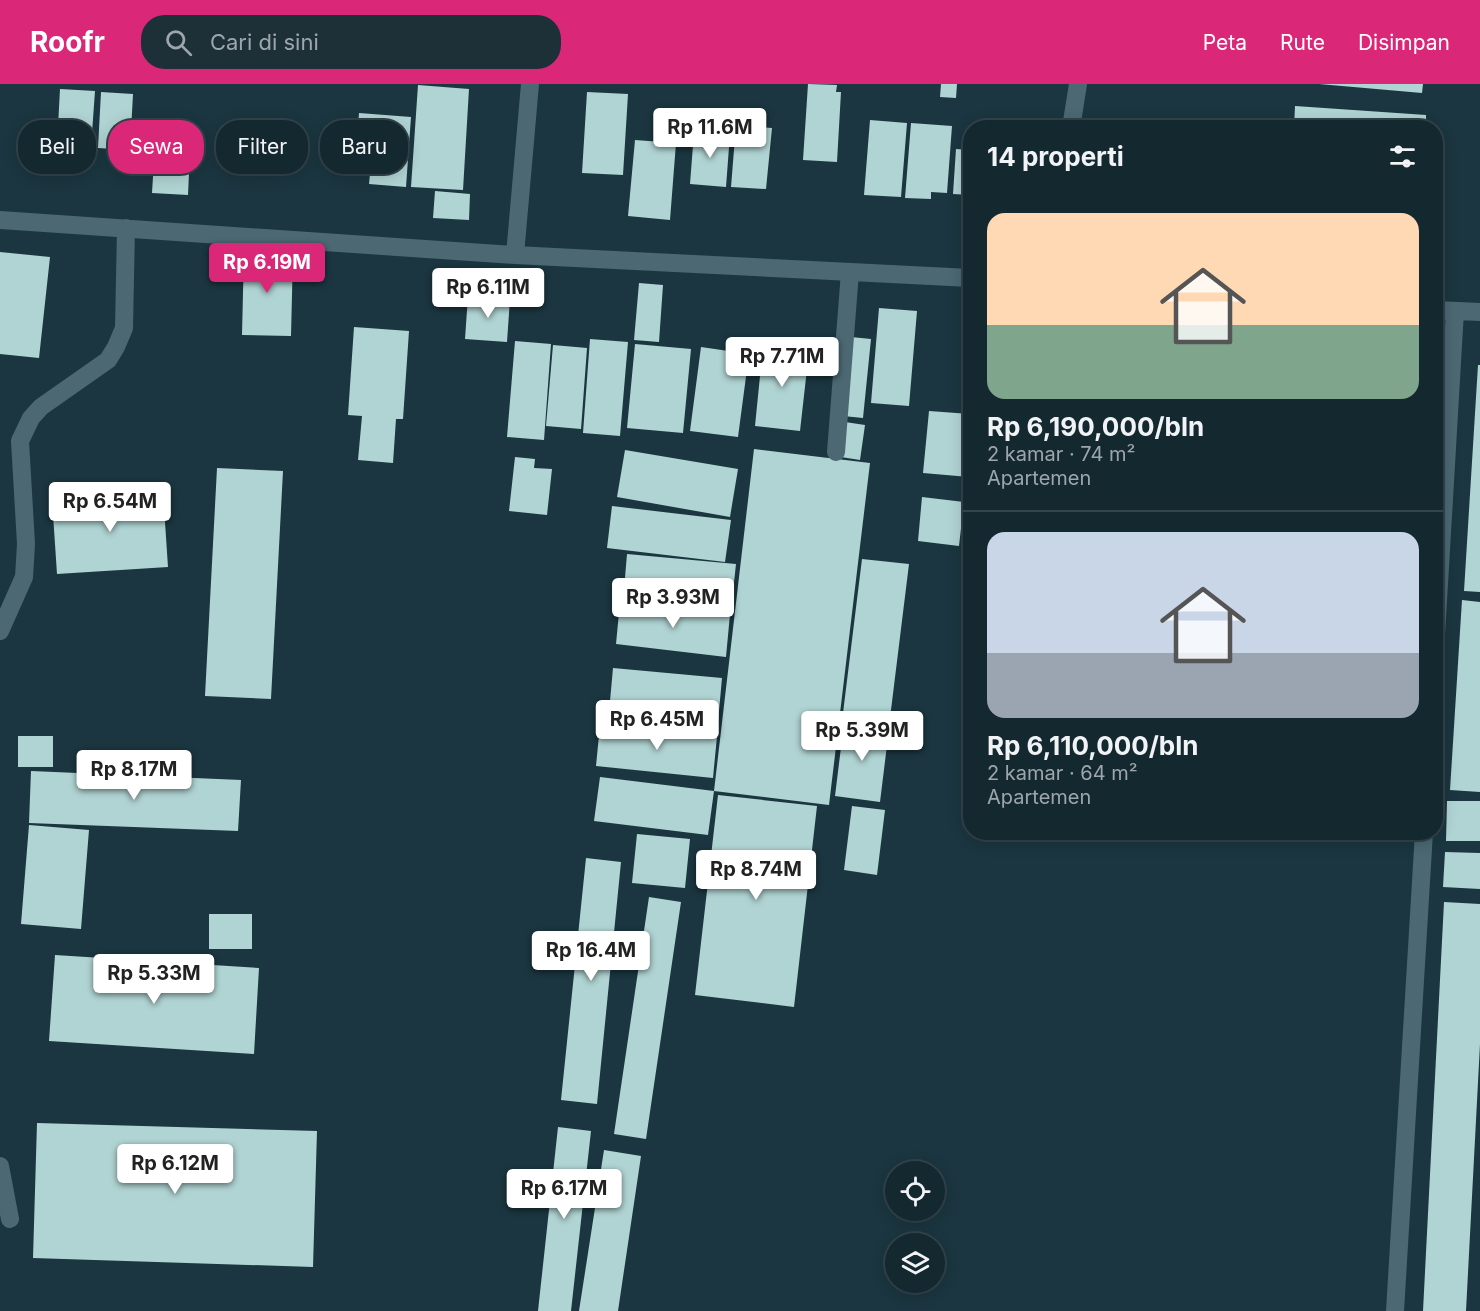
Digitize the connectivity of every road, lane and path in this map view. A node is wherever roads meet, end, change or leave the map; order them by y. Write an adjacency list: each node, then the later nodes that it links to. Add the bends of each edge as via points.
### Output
1 (530, 84): 6 (street)
2 (1078, 84): 3 (street)
3 (1072, 120)
4 (0, 220): 5 (street)
5 (126, 228): 6 (street); 14 (street, via 124,328 116,347 108,360 41,407 20,441 24,577)
6 (515, 255): 7 (street)
7 (850, 272): 8 (street); 12 (street)
8 (963, 278)
9 (1443, 310): 10 (street)
10 (1455, 311): 11 (street); 13 (street)
11 (1480, 312)
12 (836, 452)
13 (1443, 516)
14 (0, 631)
15 (1424, 840): 18 (street)
16 (0, 1166): 17 (street)
17 (10, 1219)
18 (1395, 1311)

